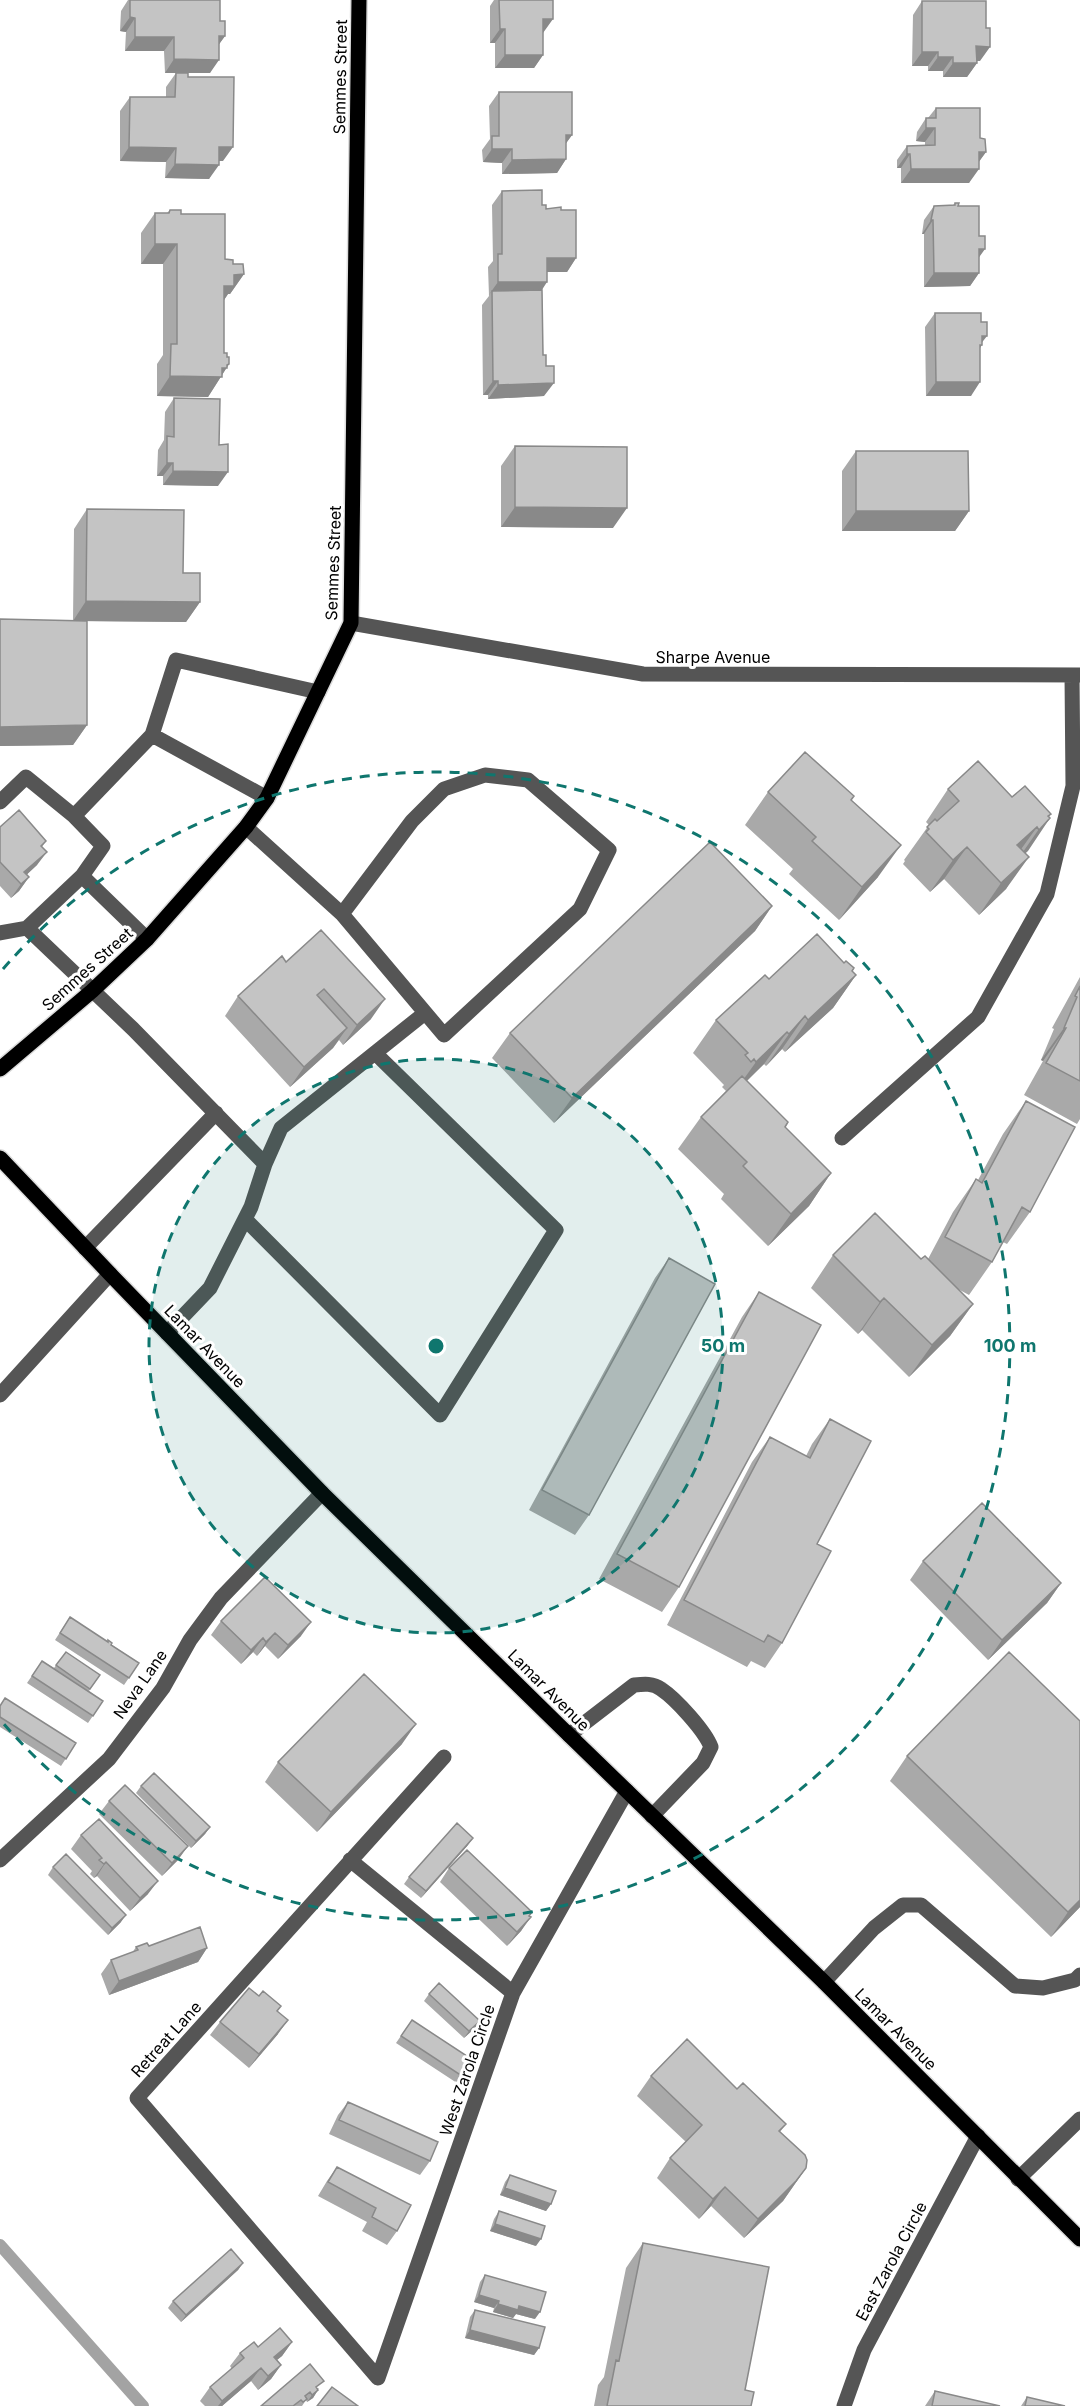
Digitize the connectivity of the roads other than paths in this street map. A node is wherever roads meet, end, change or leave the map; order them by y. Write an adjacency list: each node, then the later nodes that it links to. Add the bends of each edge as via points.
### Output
1 (358, 0): 2 (main road, Semmes Street)
2 (351, 623): 3 (street, Sharpe Avenue, via 643,674); 4 (main road, Semmes Street)
3 (1076, 675): 20 (street, via 1073,786 1047,894 978,1017)
4 (318, 692): 5 (street, via 176,660); 6 (main road, Semmes Street)
5 (152, 735): 6 (street); 8 (street)
6 (267, 798): 9 (main road, Semmes Street)
7 (0, 802): 8 (street, via 26,777)
8 (74, 816): 10 (street, via 103,846)
9 (246, 827): 11 (street); 14 (main road, Semmes Street)
10 (82, 876): 12 (street); 14 (street)
11 (342, 914): 16 (street); 16 (street, via 412,821 444,789 485,775 528,780 609,850 580,909 444,1035)
12 (27, 928): 13 (street); 15 (street)
13 (0, 933)
14 (147, 939): 15 (main road, Semmes Street)
15 (92, 991): 18 (main road, Semmes Street); 19 (street)
16 (425, 1013): 17 (street)
17 (375, 1053): 22 (street, via 281,1128); 23 (street, via 556,1230 440,1415)
18 (0, 1069)
19 (216, 1113): 22 (street); 24 (street)
20 (842, 1138)
21 (0, 1158): 24 (main road, Lamar Avenue)
22 (265, 1164): 23 (street)
23 (245, 1219): 26 (street, via 210,1288)
24 (84, 1248): 25 (main road, Lamar Avenue)
25 (110, 1275): 26 (main road, Lamar Avenue); 27 (street)
26 (167, 1333): 28 (main road, Lamar Avenue)
27 (0, 1395)
28 (322, 1492): 29 (main road, Lamar Avenue); 33 (street, Neva Lane, via 221,1598 190,1640 164,1688 109,1759)
29 (569, 1736): 31 (main road, Lamar Avenue); 32 (street, via 634,1685 647,1683 660,1688 707,1735 711,1747 703,1763)
30 (444, 1757): 34 (street, Retreat Lane)
31 (627, 1791): 32 (main road, Lamar Avenue); 37 (street, West Zarola Circle)
32 (652, 1816): 36 (main road, Lamar Avenue)
33 (0, 1860)
34 (350, 1860): 37 (street); 42 (street, Retreat Lane, via 137,2098)
35 (1078, 1980): 36 (street, via 1043,1988 1015,1986 921,1905 903,1905 874,1928)
36 (824, 1982): 39 (main road, Lamar Avenue)
37 (513, 1993): 42 (street, West Zarola Circle)
38 (1080, 2119): 40 (street)
39 (978, 2136): 40 (main road, Lamar Avenue); 43 (street, East Zarola Circle, via 864,2350)
40 (1018, 2179): 41 (main road, Lamar Avenue)
41 (1080, 2239)
42 (378, 2378)
43 (844, 2406)

